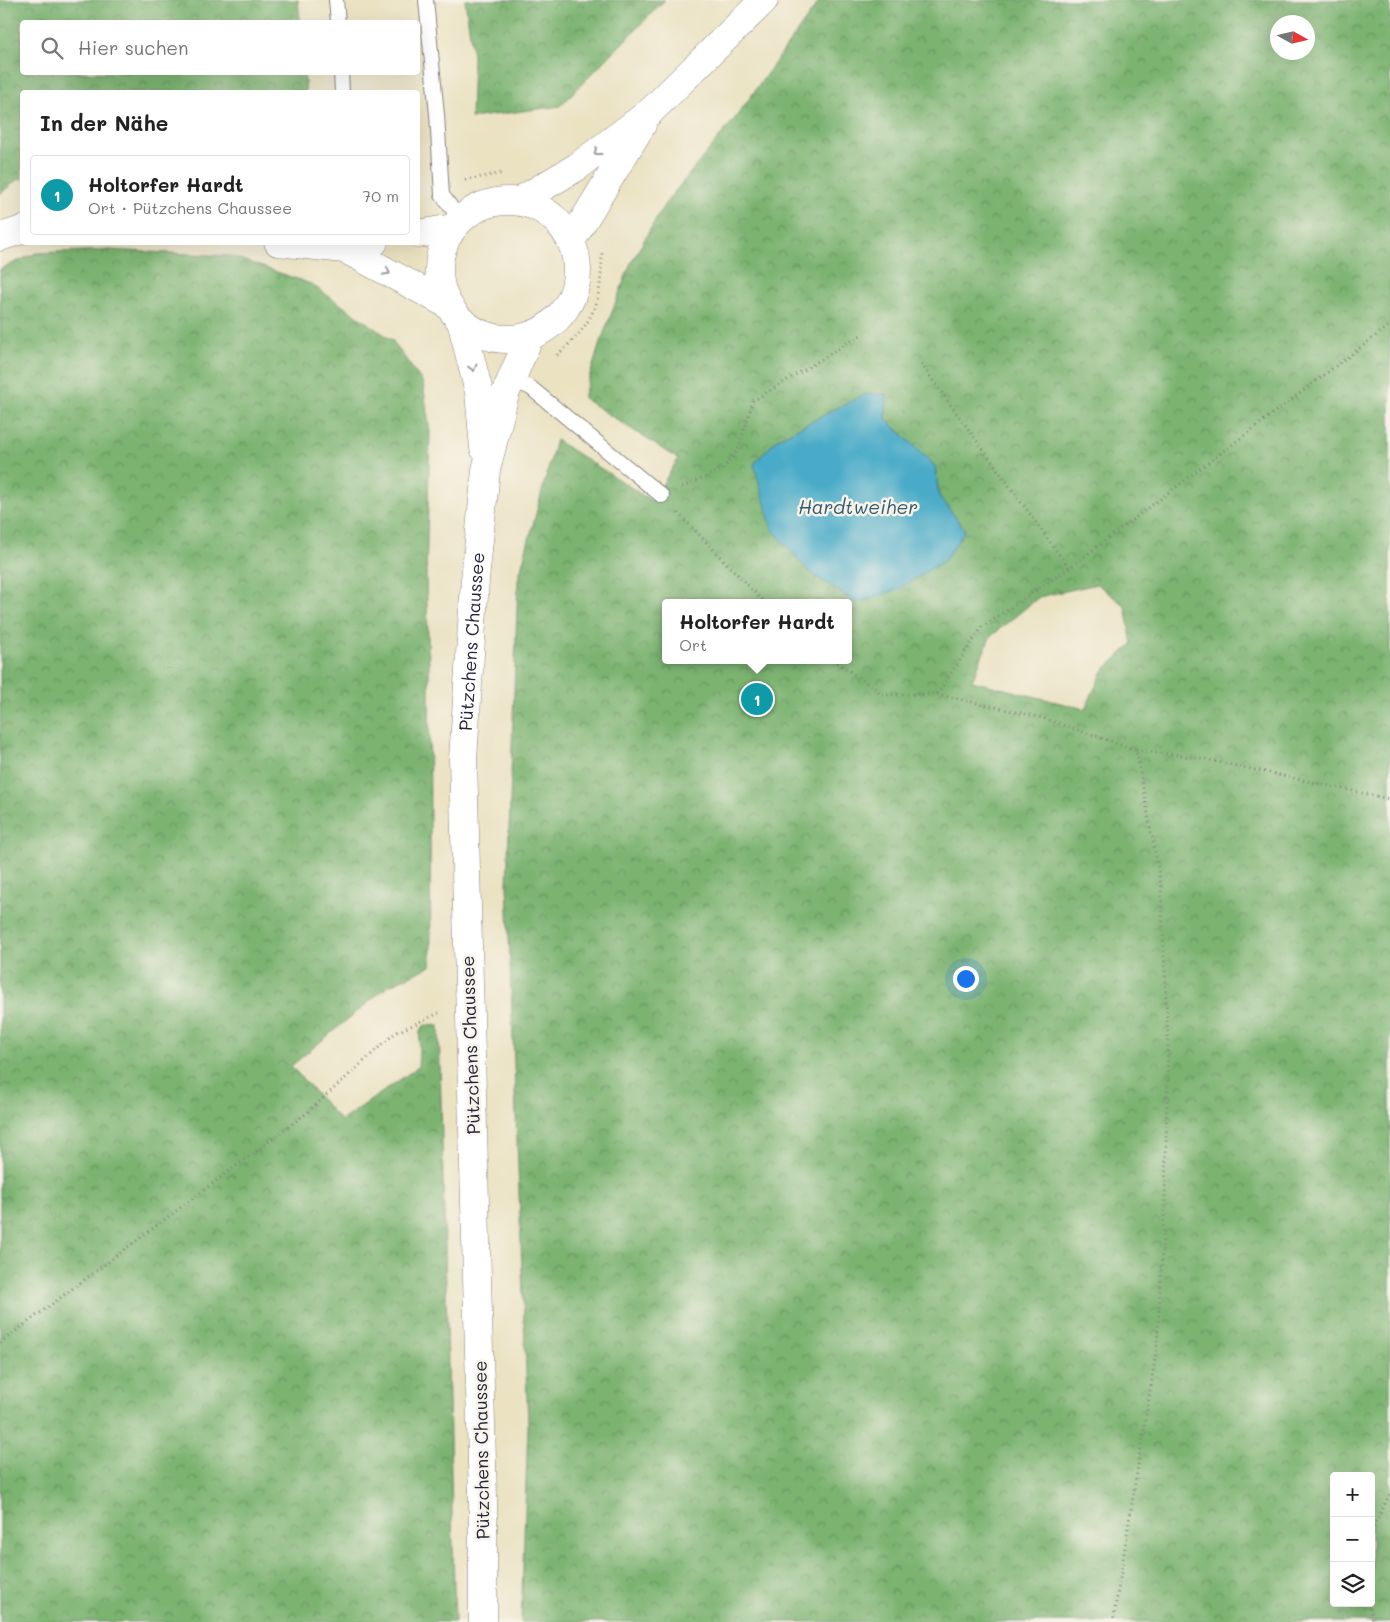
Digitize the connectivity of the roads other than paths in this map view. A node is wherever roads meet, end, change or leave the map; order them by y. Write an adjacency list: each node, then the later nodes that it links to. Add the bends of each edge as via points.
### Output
1 (336, 0): 4 (lane)
2 (426, 0): 9 (lane, via 438,115 442,195)
3 (764, 0): 7 (street)
4 (338, 20)
5 (341, 75): 6 (lane)
6 (342, 90)
7 (650, 112): 8 (street, one-way to 8, via 577,167); 13 (street)
8 (519, 201): 9 (street, via 498,200 478,207); 13 (street, via 540,208 557,221)
9 (456, 224): 11 (street); 17 (street, via 446,238 439,260 440,283)
10 (20, 231): 12 (street)
11 (420, 233)
12 (0, 237)
13 (571, 241): 18 (street, via 577,265 574,290 563,312)
14 (316, 245): 16 (street)
15 (354, 245): 16 (street)
16 (341, 247): 17 (street, one-way to 17)
17 (454, 312): 18 (street, via 480,334 502,339); 20 (street, Pützchens Chaussee, one-way to 20, via 480,392)
18 (530, 336): 19 (street, Pützchens Chaussee)
19 (521, 384): 20 (street, Pützchens Chaussee); 21 (lane)
20 (486, 470): 22 (street, Pützchens Chaussee, via 463,759 483,1499)
21 (662, 496)
22 (483, 1622)

